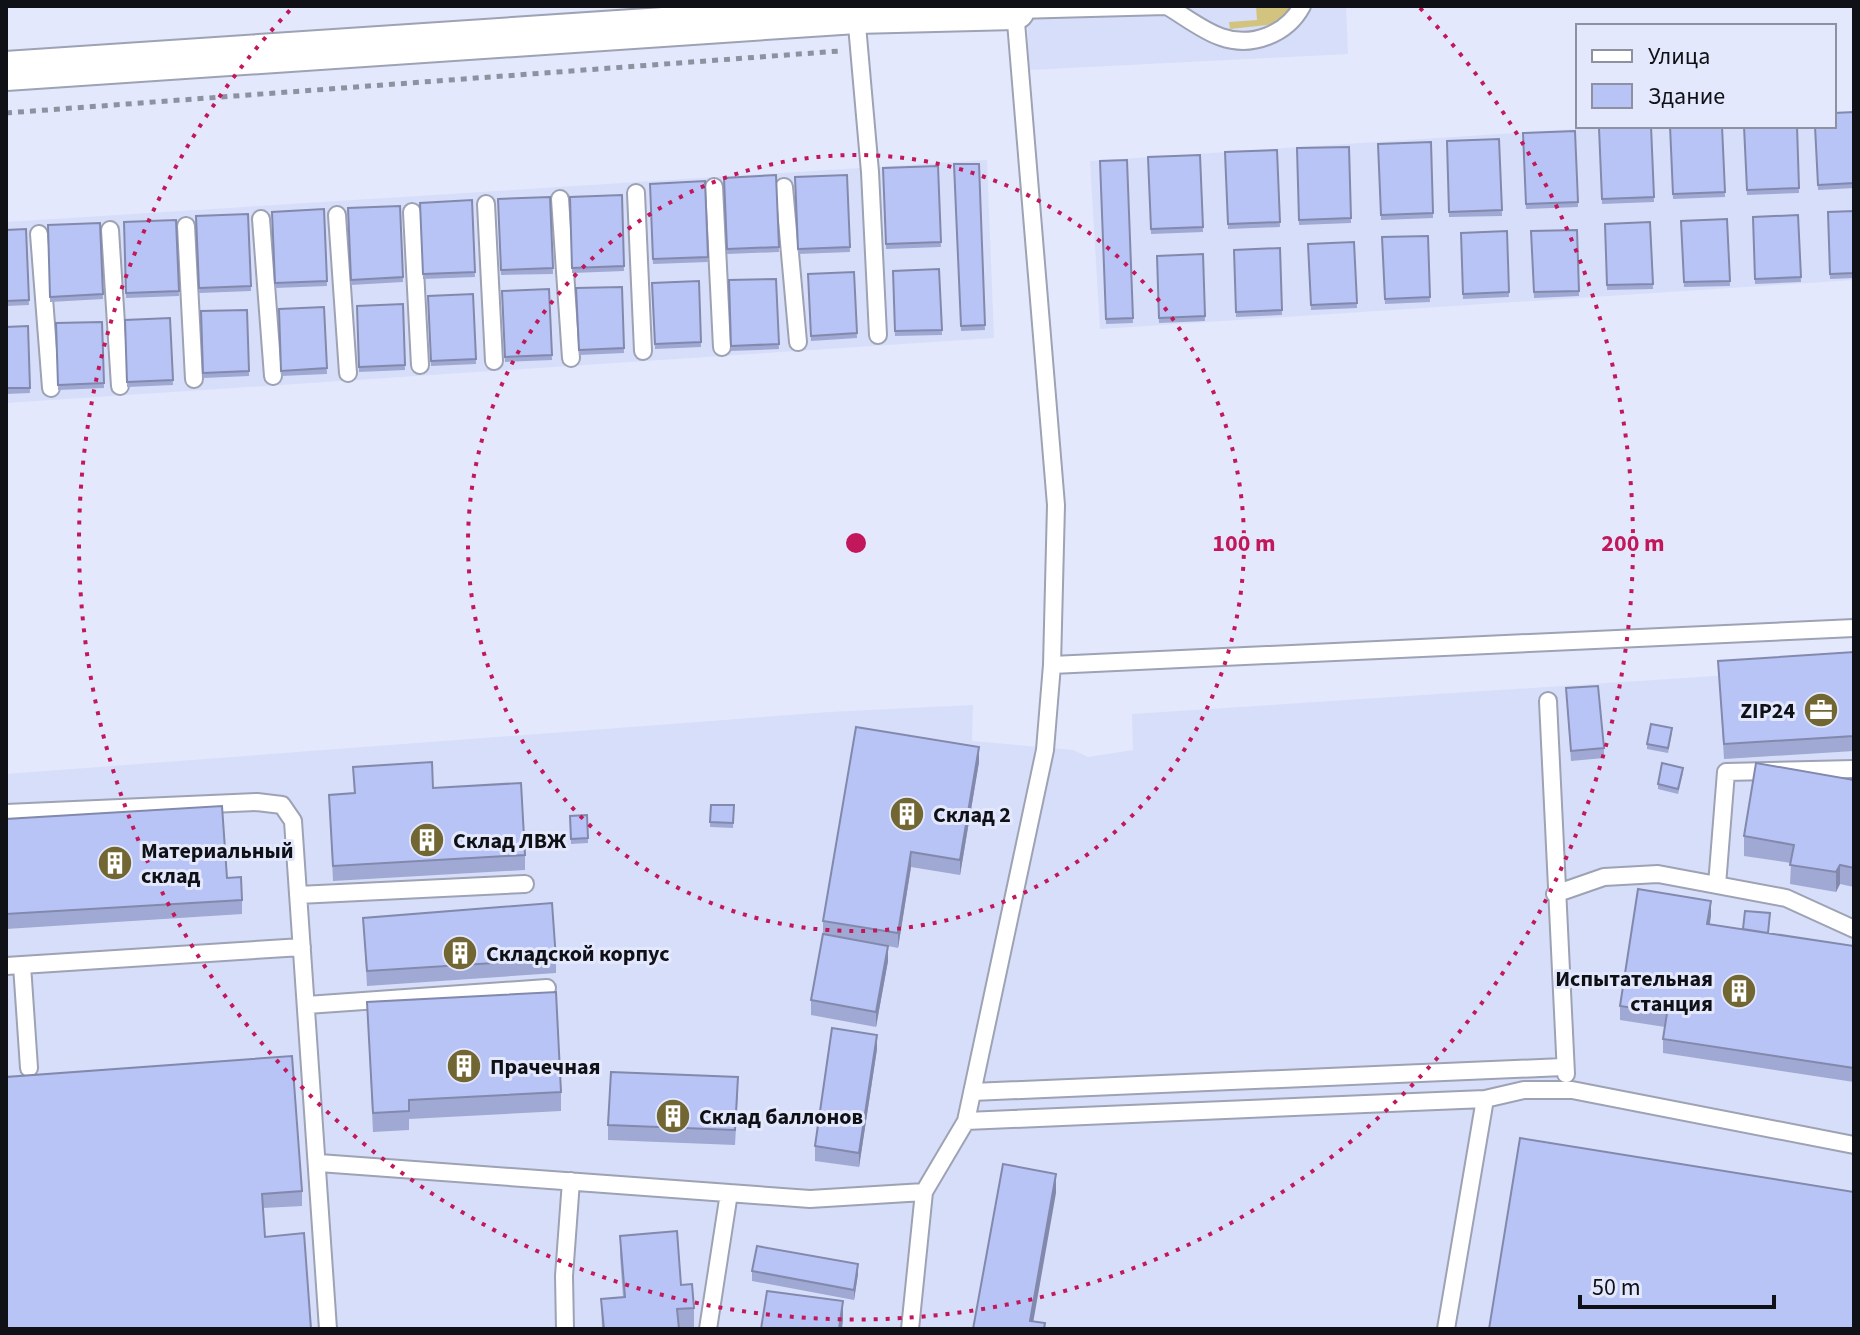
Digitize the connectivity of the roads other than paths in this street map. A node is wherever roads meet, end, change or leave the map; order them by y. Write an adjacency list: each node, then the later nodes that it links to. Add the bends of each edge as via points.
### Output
1 (1166, 6): 2 (lane, via 1223,38 1280,32); 3 (lane)
2 (1302, 6)
3 (1014, 8): 4 (street); 30 (lane, via 1056,505)
4 (857, 32): 5 (street); 17 (lane)
5 (6, 71)
6 (714, 187): 19 (lane)
7 (784, 187): 18 (lane)
8 (636, 193): 20 (lane)
9 (560, 199): 21 (lane)
10 (486, 204): 22 (lane)
11 (412, 212): 23 (lane)
12 (337, 215): 24 (lane)
13 (261, 219): 25 (lane)
14 (186, 226): 26 (lane)
15 (110, 230): 27 (lane)
16 (39, 234): 28 (lane)
17 (878, 335)
18 (798, 342)
19 (722, 347)
20 (643, 351)
21 (571, 358)
22 (494, 361)
23 (420, 365)
24 (348, 373)
25 (273, 376)
26 (194, 379)
27 (120, 386)
28 (51, 388)
29 (1854, 628): 30 (lane)
30 (1052, 665): 46 (lane, via 1045,750)
31 (1548, 701): 36 (lane)
32 (1854, 769): 35 (lane, via 1726,772)
33 (6, 813): 37 (lane, via 282,805 293,821)
34 (525, 884): 37 (lane)
35 (1717, 885): 36 (lane, via 1658,874 1604,877); 38 (lane, via 1786,898)
36 (1555, 894): 43 (lane)
37 (298, 895): 39 (lane)
38 (1854, 929)
39 (302, 947): 40 (lane); 42 (lane)
40 (14, 965): 44 (lane)
41 (547, 988): 42 (lane)
42 (307, 1005): 50 (lane)
43 (1563, 1067): 45 (lane); 46 (lane)
44 (29, 1068)
45 (1572, 1090): 47 (lane, via 1524,1090); 49 (lane)
46 (972, 1092): 48 (lane)
47 (1485, 1099): 48 (lane); 58 (lane)
48 (966, 1121): 52 (lane)
49 (1854, 1145)
50 (319, 1163): 51 (lane); 54 (lane)
51 (571, 1181): 53 (lane); 55 (lane)
52 (924, 1192): 53 (lane, via 810,1199); 57 (lane)
53 (729, 1193): 56 (lane)
54 (328, 1329)
55 (565, 1329)
56 (708, 1329)
57 (910, 1329)
58 (1446, 1329)

